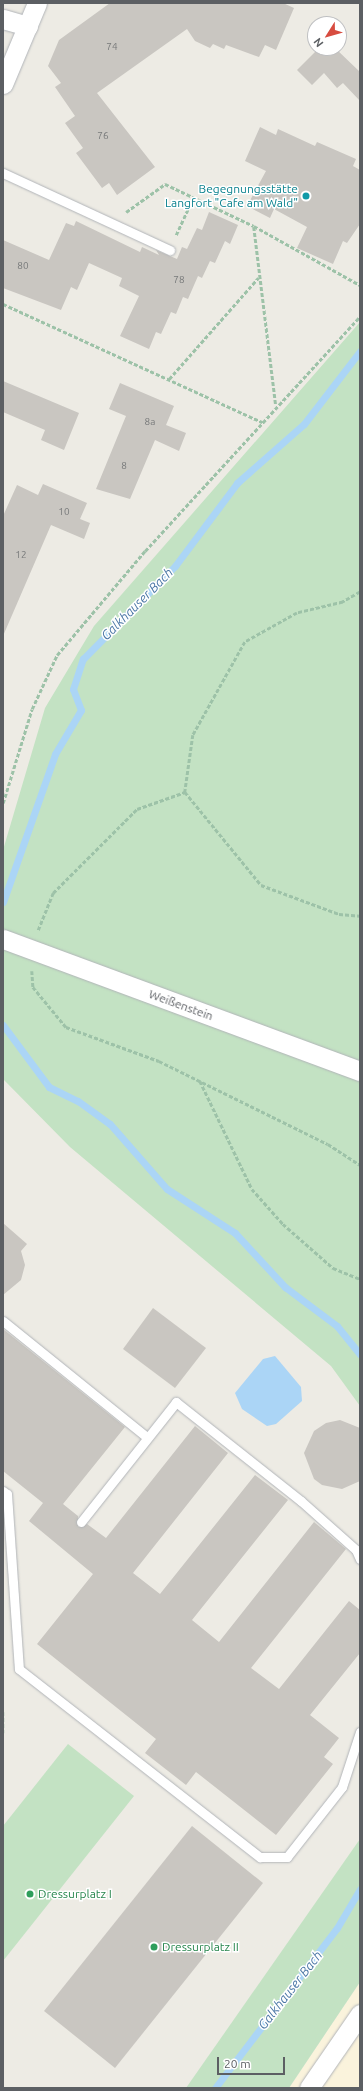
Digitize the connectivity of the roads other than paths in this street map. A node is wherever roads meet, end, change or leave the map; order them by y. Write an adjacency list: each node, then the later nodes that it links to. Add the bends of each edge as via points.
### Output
1 (37, 3): 3 (street)
2 (3, 19): 3 (street)
3 (28, 26): 4 (street)
4 (3, 84)
5 (3, 173): 6 (lane, via 113,221)
6 (170, 250)
7 (3, 939): 8 (street, Weißenstein)
8 (360, 1071)
9 (3, 1321): 10 (lane)
10 (147, 1437): 12 (lane); 13 (lane, via 176,1402 301,1501 356,1550)
11 (3, 1491): 14 (lane, via 7,1494 18,1669 260,1857 287,1857 342,1787)
12 (81, 1522)
13 (360, 1559)
14 (360, 1732)
15 (360, 2014): 16 (street)
16 (309, 2088)

